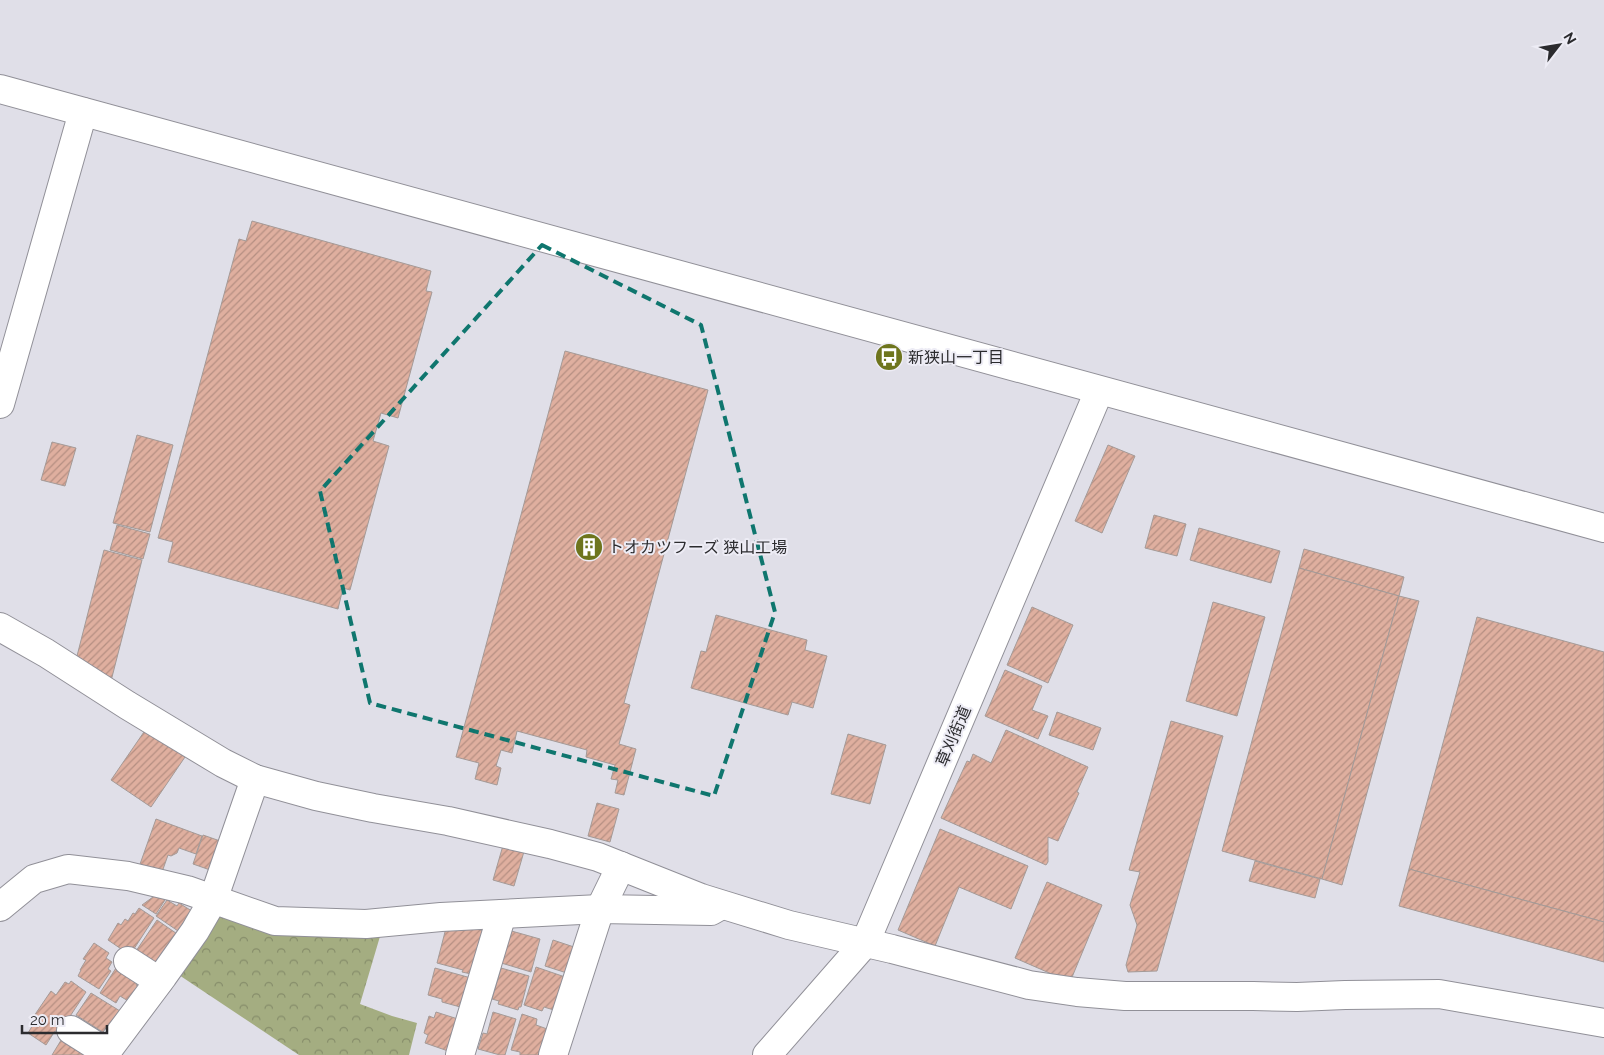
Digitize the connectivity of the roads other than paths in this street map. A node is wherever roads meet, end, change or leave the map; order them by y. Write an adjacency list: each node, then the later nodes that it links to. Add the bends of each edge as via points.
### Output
1 (0, 89): 2 (street)
2 (83, 112): 3 (street); 4 (street)
3 (1099, 391): 5 (street); 14 (street, 草刈街道)
4 (0, 404)
5 (1604, 528)
6 (0, 626): 7 (street, via 223,763)
7 (255, 779): 8 (street, via 316,796 550,844); 9 (street)
8 (621, 866): 10 (street); 12 (street)
9 (213, 900): 11 (street, via 187,890 128,876 68,869 34,879); 13 (street, via 275,921 366,924); 16 (street)
10 (722, 905): 12 (street, via 711,911); 14 (street, via 789,925)
11 (0, 907)
12 (600, 909): 13 (street); 21 (street)
13 (502, 914): 20 (street)
14 (865, 942): 17 (street, via 1029,985 1077,992 1125,996 1297,997 1439,994); 22 (street, 草刈街道)
15 (128, 961): 16 (street)
16 (159, 982): 19 (street)
17 (1604, 1023)
18 (71, 1030): 19 (street)
19 (105, 1054)
20 (460, 1055)
21 (553, 1055)
22 (767, 1055)

